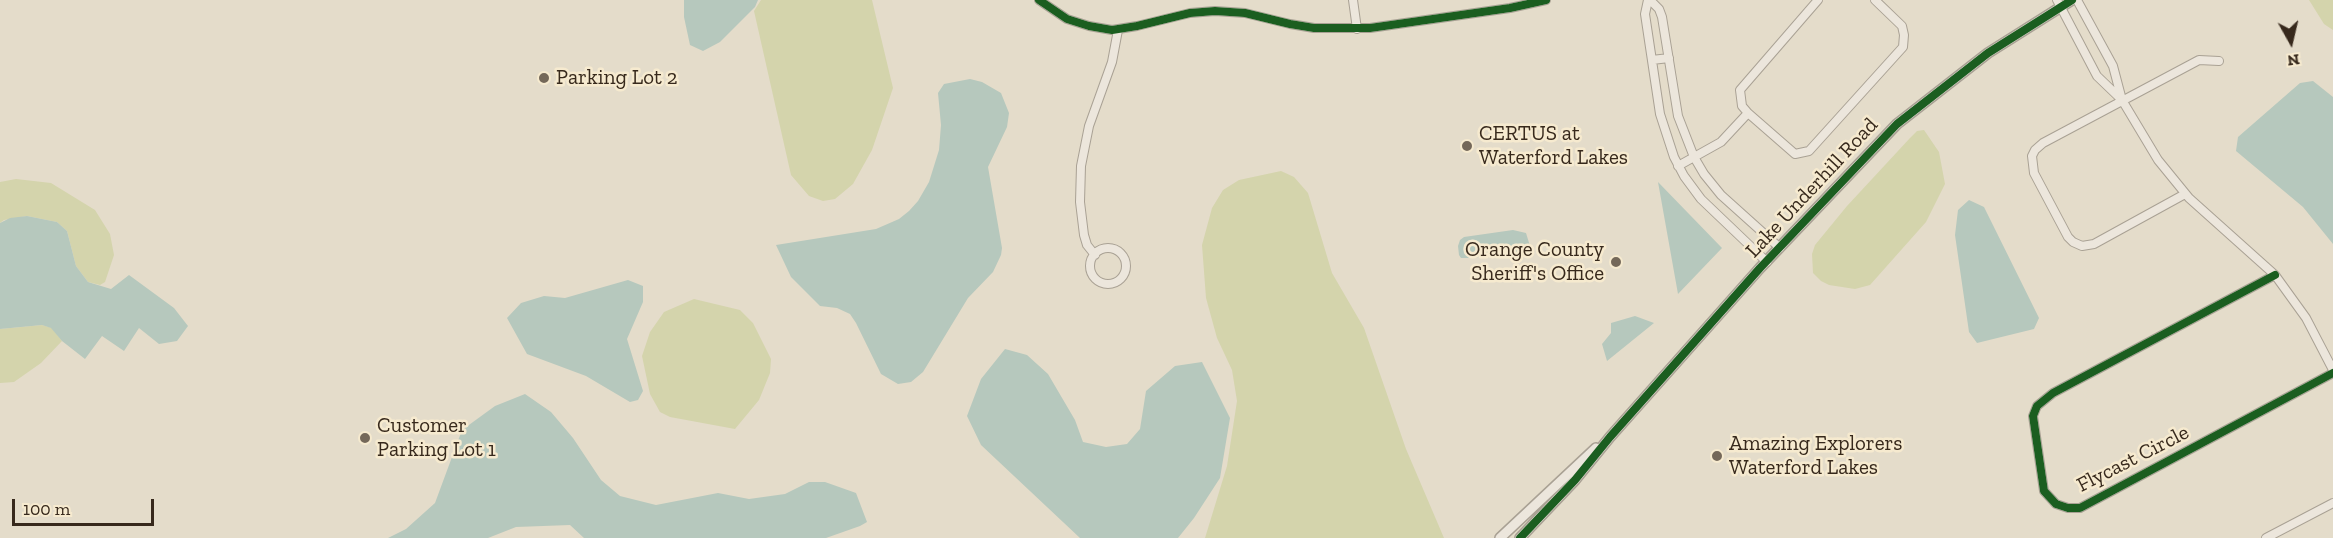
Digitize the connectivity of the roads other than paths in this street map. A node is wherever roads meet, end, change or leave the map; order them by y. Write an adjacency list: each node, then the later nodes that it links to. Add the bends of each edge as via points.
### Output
1 (1039, 0): 11 (street, via 1075,22)
2 (1353, 0): 10 (street)
3 (1546, 0): 10 (street)
4 (1649, 0): 12 (street, via 1660,10); 13 (street, via 1645,14)
5 (1818, 0): 16 (street, via 1740,90 1742,106)
6 (1875, 0): 16 (street, via 1902,26 1904,47 1809,151 1795,154)
7 (2072, 0): 9 (street, Lake Underhill Road)
8 (2077, 0): 15 (street, via 2114,66)
9 (2059, 3): 15 (street, via 2097,76); 20 (street, Lake Underhill Road, via 1988,52 1897,124)
10 (1357, 29): 11 (street, via 1308,27 1245,13 1215,11)
11 (1118, 30): 21 (street, via 1081,166 1084,235)
12 (1669, 58): 13 (street); 17 (street, via 1678,116)
13 (1652, 60): 18 (street, via 1661,121)
14 (2219, 61): 15 (street, via 2199,60)
15 (2122, 100): 19 (street, via 2158,160); 19 (street, via 2043,143 2034,153 2034,173 2068,237 2082,246 2094,244)
16 (1748, 113): 17 (street, via 1721,142)
17 (1694, 157): 18 (street); 20 (street, via 1716,189)
18 (1678, 166): 22 (street, via 1707,206)
19 (2185, 194): 23 (street)
20 (1780, 248): 22 (street, Lake Underhill Road)
21 (1095, 255): 21 (street, via 1090,266 1096,280 1111,284 1123,276 1126,261 1120,253 1106,248)
22 (1767, 262): 25 (street, Lake Underhill Road)
23 (2275, 276): 24 (street, via 2306,318); 24 (street, Flycast Circle, via 2053,393 2037,406 2033,416 2041,478 2048,497 2056,504 2080,508)
24 (2333, 372)
25 (1610, 437): 27 (street, Lake Underhill Road); 28 (street, Lake Underhill Road)
26 (2333, 503): 29 (street)
27 (1500, 538)
28 (1520, 538)
29 (2266, 538)

